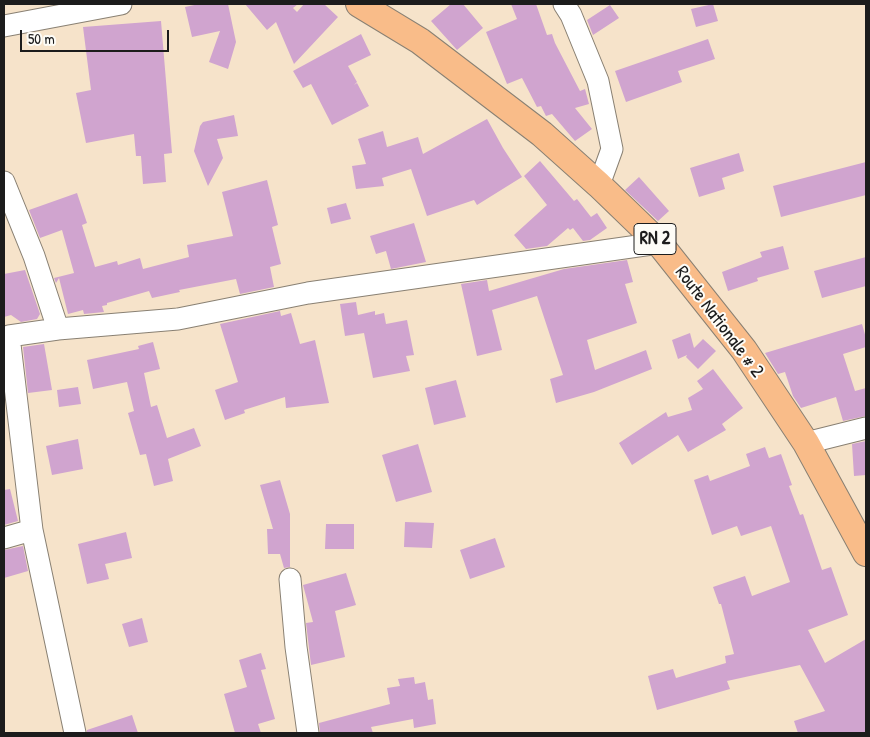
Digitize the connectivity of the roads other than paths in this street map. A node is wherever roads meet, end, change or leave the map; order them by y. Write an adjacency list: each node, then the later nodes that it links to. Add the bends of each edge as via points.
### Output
1 (120, 4): 4 (street)
2 (359, 4): 6 (main road, Route Nationale # 2 / RN 2, via 420,41 542,134)
3 (564, 4): 6 (street, via 598,81 612,149)
4 (4, 26)
5 (4, 182): 8 (street, via 34,256)
6 (599, 185): 7 (main road, Route Nationale # 2 / RN 2)
7 (659, 243): 8 (street, via 308,293 178,319); 10 (main road, Route Nationale # 2 / RN 2, via 744,350)
8 (58, 329): 12 (street, via 8,336)
9 (866, 428): 10 (street)
10 (806, 443): 11 (main road, Route Nationale # 2 / RN 2)
11 (859, 524): 14 (main road, Route Nationale # 2 / RN 2)
12 (32, 530): 13 (street); 16 (street)
13 (4, 538)
14 (866, 553)
15 (290, 579): 17 (street)
16 (75, 733)
17 (308, 733)

